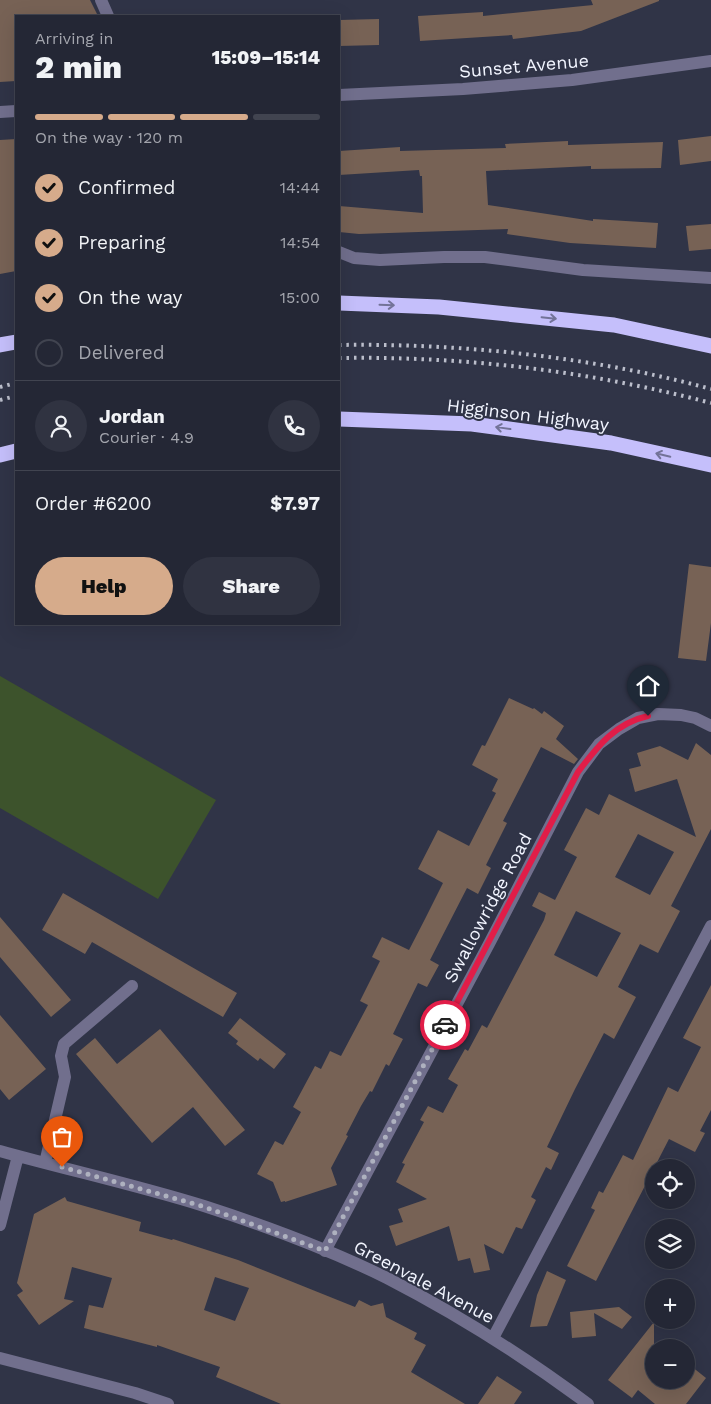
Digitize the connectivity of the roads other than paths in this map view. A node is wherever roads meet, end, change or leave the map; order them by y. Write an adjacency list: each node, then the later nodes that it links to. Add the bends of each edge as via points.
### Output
1 (101, 0): 2 (street)
2 (108, 15)
3 (711, 62): 4 (street, Sunset Avenue, via 572,80)
4 (340, 95)
5 (15, 111): 6 (street)
6 (0, 112)
7 (340, 252): 8 (street, via 354,258 380,260 484,257 583,270)
8 (711, 278)
9 (340, 303): 12 (highway, one-way to 12, via 439,307 614,325)
10 (15, 342): 11 (highway)
11 (0, 345)
12 (711, 346)
13 (340, 419): 16 (highway, Higginson Highway, one-way to 13, via 611,443 472,424)
14 (15, 451): 15 (highway)
15 (0, 455)
16 (711, 465)
17 (711, 726): 24 (street, Swallowridge Road, via 680,715 658,714 638,718 600,744 583,765)
18 (711, 926): 25 (street)
19 (132, 986): 22 (street, via 64,1044 61,1056 65,1077)
20 (0, 1151): 21 (street, Greenvale Avenue)
21 (18, 1156): 22 (street, Greenvale Avenue); 23 (street)
22 (45, 1163): 24 (street, Greenvale Avenue, via 202,1206)
23 (0, 1226)
24 (325, 1251): 25 (street, Greenvale Avenue, via 386,1278)
25 (493, 1338): 28 (street, Greenvale Avenue)
26 (0, 1358): 27 (street)
27 (168, 1404)
28 (588, 1404)

